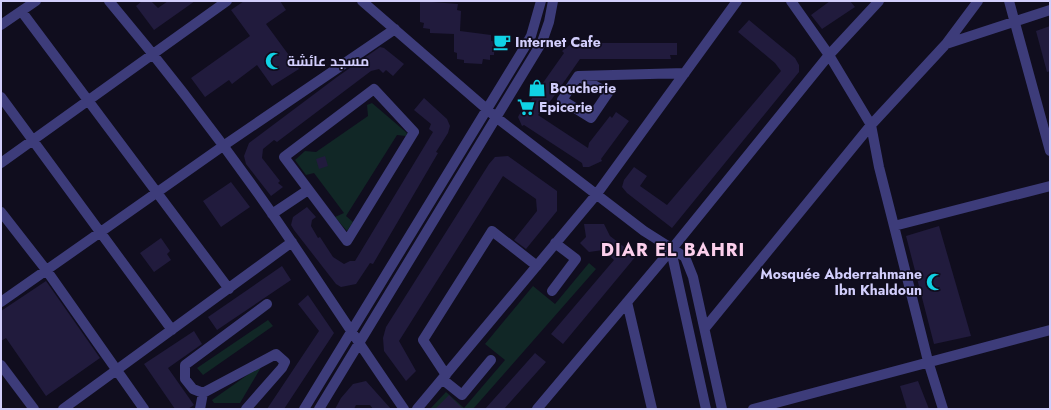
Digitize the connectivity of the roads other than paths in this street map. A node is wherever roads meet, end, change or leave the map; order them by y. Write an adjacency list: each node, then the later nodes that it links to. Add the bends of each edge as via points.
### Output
1 (36, 1): 13 (street)
2 (109, 1): 18 (street)
3 (227, 1): 18 (street)
4 (362, 1): 16 (street)
5 (541, 1): 24 (street, via 531,36)
6 (553, 1): 25 (street, via 542,42)
7 (737, 1): 20 (street)
8 (791, 1): 19 (street)
9 (879, 1): 19 (street)
10 (978, 1): 17 (street)
11 (1009, 1): 14 (street)
12 (1050, 10): 14 (street)
13 (22, 12): 15 (street); 23 (street)
14 (1015, 21): 17 (street); 29 (street)
15 (1, 26)
16 (395, 29): 24 (street); 28 (street)
17 (946, 44): 26 (street)
18 (154, 54): 23 (street); 28 (street)
19 (829, 55): 26 (street); 41 (street)
20 (685, 73): 21 (street); 34 (street)
21 (578, 76): 21 (street, via 608,93 591,118 562,100)
22 (1, 97): 27 (street)
23 (88, 100): 27 (street); 33 (street)
24 (486, 108): 25 (street); 52 (street)
25 (497, 118): 34 (street); 53 (street)
26 (871, 125): 37 (street); 49 (street)
27 (33, 139): 30 (street); 38 (street)
28 (223, 146): 33 (street); 36 (street)
29 (1050, 151)
30 (1, 163)
31 (1050, 186): 37 (street)
32 (308, 190): 32 (street, via 284,157 374,89 414,132 346,241); 36 (street)
33 (157, 193): 38 (street); 44 (street)
34 (596, 194): 40 (street); 41 (street)
35 (1, 212): 43 (street)
36 (272, 214): 39 (street)
37 (894, 226): 55 (street)
38 (102, 232): 43 (street); 50 (street)
39 (292, 242): 44 (street); 52 (street)
40 (555, 243): 42 (street); 45 (street, via 576,259)
41 (671, 250): 47 (street); 49 (street, via 685,257 693,277); 73 (street)
42 (536, 266): 58 (street); 58 (street, via 492,231 423,340)
43 (47, 271): 46 (street); 57 (street)
44 (229, 289): 50 (street)
45 (552, 291)
46 (1, 302)
47 (627, 302): 71 (street); 72 (street)
48 (267, 304): 59 (street, via 185,365 185,379 193,389)
49 (704, 328): 74 (street)
50 (172, 330): 57 (street)
51 (1050, 330): 55 (street)
52 (350, 331): 53 (street); 67 (street)
53 (359, 344): 68 (street); 69 (street)
54 (491, 360): 58 (street, via 462,395)
55 (928, 361): 60 (street); 76 (street)
56 (2, 368): 61 (street)
57 (117, 371): 62 (street); 63 (street)
58 (444, 377): 70 (street)
59 (203, 393): 64 (street); 66 (street, via 276,354 285,362 282,368)
60 (788, 404): 75 (street)
61 (34, 409)
62 (63, 409)
63 (144, 409)
64 (200, 409): 65 (street)
65 (204, 409)
66 (246, 409)
67 (304, 409)
68 (319, 409)
69 (404, 409)
70 (417, 409)
71 (537, 409)
72 (652, 409)
73 (706, 409)
74 (722, 409)
75 (753, 409)
76 (943, 409)

